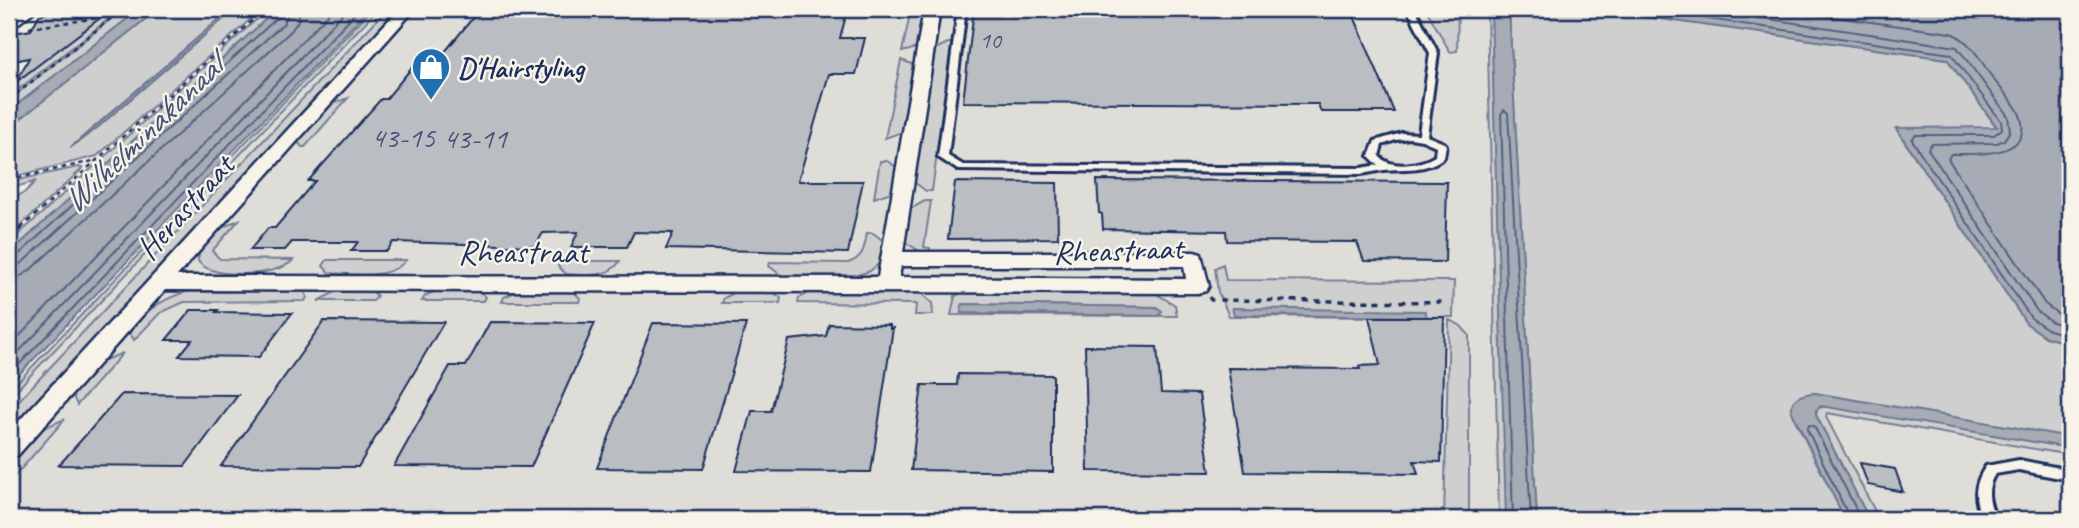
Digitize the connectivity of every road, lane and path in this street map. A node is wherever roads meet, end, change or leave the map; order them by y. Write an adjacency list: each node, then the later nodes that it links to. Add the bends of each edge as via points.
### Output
1 (29, 9): 9 (street)
2 (127, 9): 8 (path)
3 (265, 9): 14 (path)
4 (407, 9): 19 (street, Herastraat)
5 (932, 9): 18 (street)
6 (962, 9): 15 (lane, via 943,157 961,168 1361,171)
7 (1411, 9): 13 (lane, via 1434,53)
8 (114, 16): 9 (path); 11 (path)
9 (15, 26)
10 (9, 94): 11 (path)
11 (15, 94): 12 (path)
12 (9, 100)
13 (1423, 136): 15 (lane, via 1398,135 1378,143 1374,156); 15 (lane, via 1441,145 1439,157 1417,167)
14 (95, 161): 16 (path); 17 (path)
15 (1392, 166)
16 (9, 180)
17 (9, 239)
18 (891, 259): 20 (street); 21 (street, Rheastraat, via 1194,259)
19 (159, 283): 20 (street, Rheastraat); 23 (street, Herastraat)
20 (887, 284): 21 (street, Rheastraat)
21 (1198, 286): 22 (path, via 1211,300)
22 (1446, 302)
23 (9, 448)
24 (2070, 475): 25 (lane, via 2019,465 1991,470 1981,481 1981,499)
25 (1989, 519)

